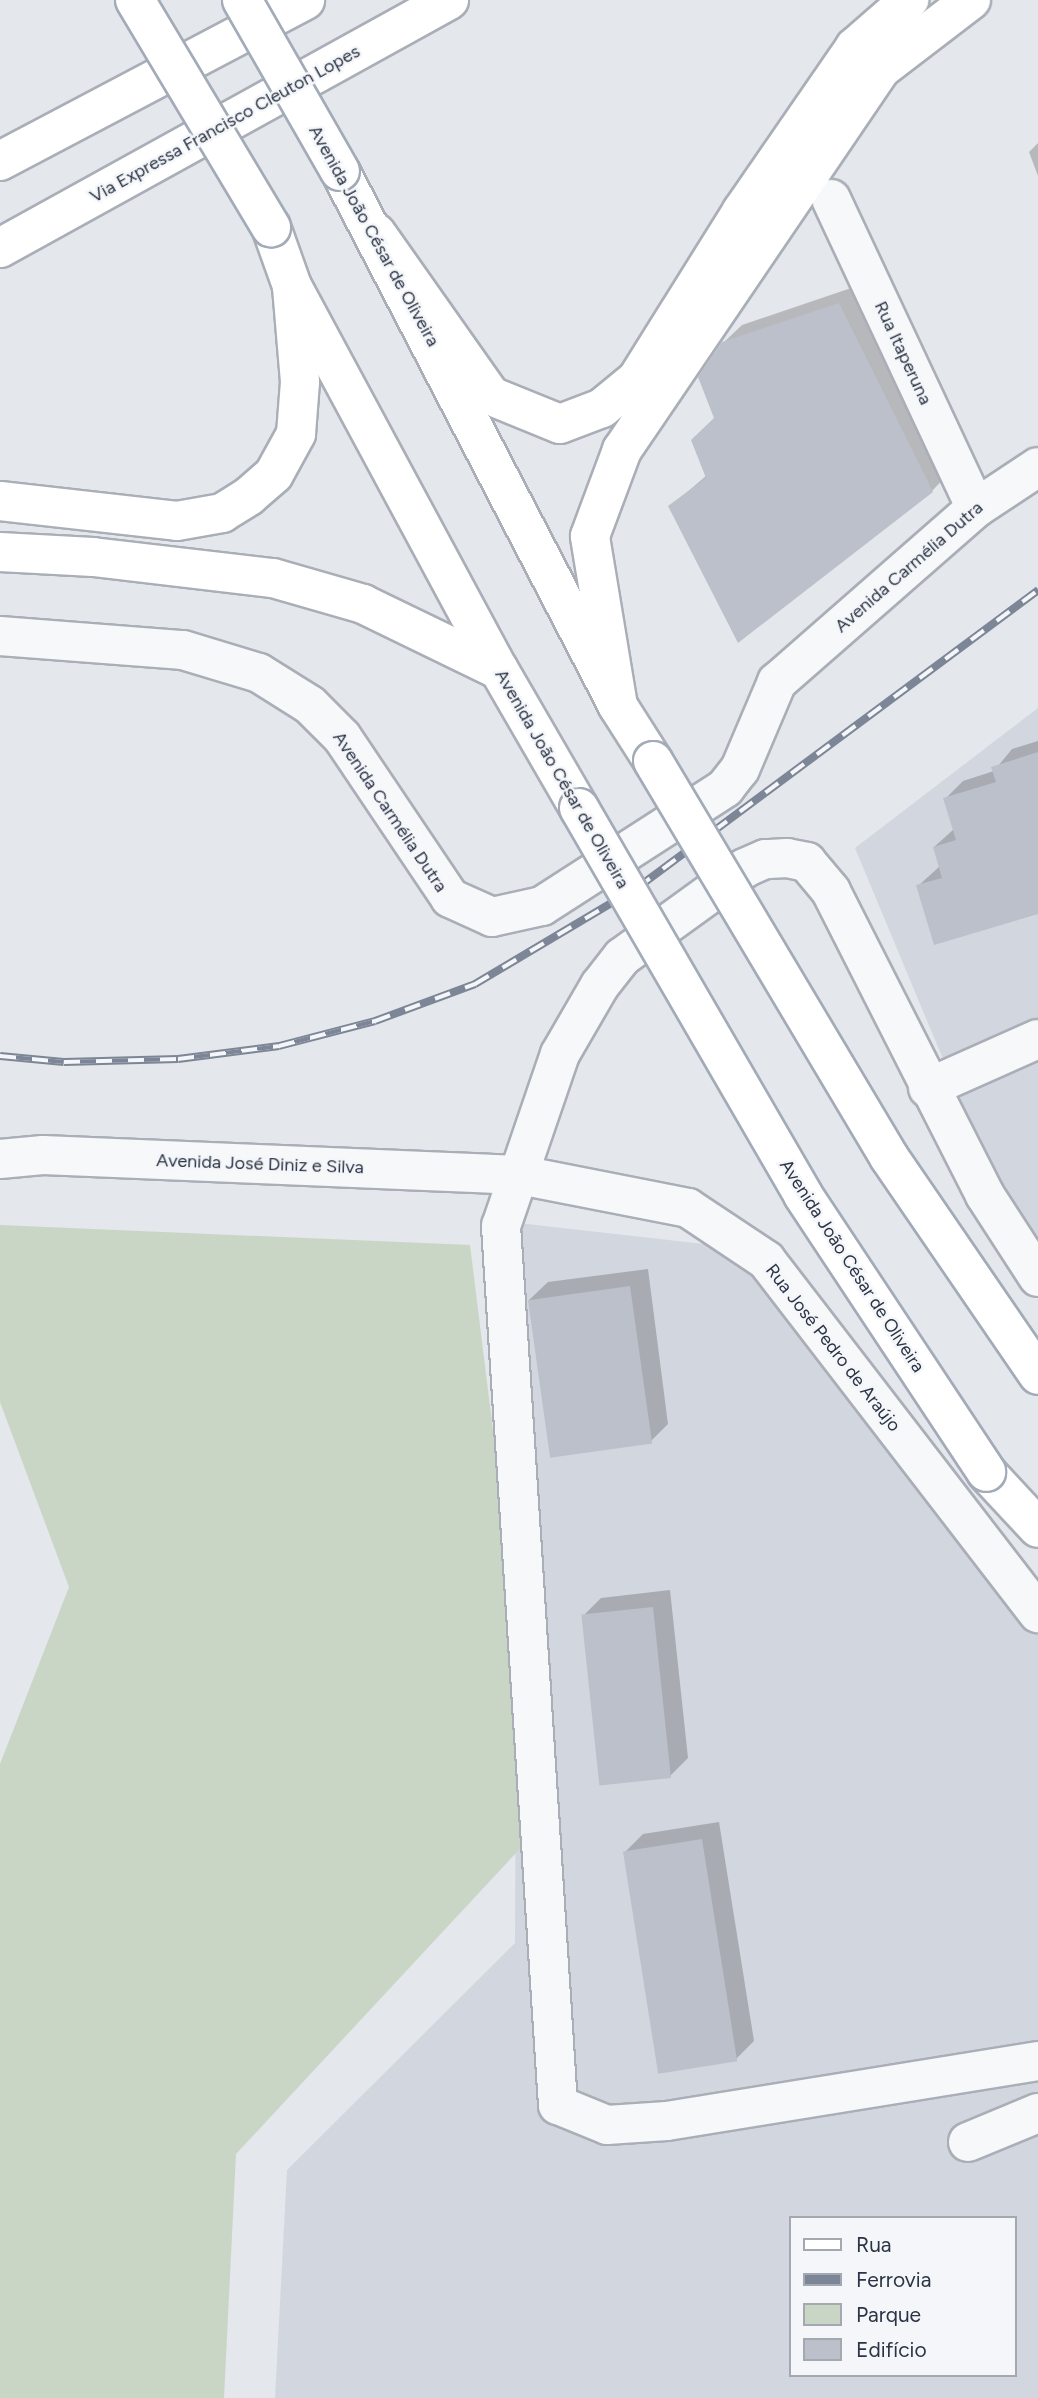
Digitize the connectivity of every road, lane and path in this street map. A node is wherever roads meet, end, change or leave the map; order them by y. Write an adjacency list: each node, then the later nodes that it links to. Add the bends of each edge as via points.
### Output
1 (135, 0): 11 (main road, Avenida João César de Oliveira, bridge, via 271,227)
2 (242, 0): 9 (main road, Avenida João César de Oliveira, bridge)
3 (305, 0): 7 (main road)
4 (449, 0): 10 (main road, Via Expressa Francisco Cleuton Lopes)
5 (909, 0): 9 (main road, via 855,47 636,379 602,408 560,424 491,396)
6 (971, 0): 18 (main road, via 881,68 622,450 590,536)
7 (0, 161)
8 (831, 199): 14 (street, Rua Itaperuna)
9 (376, 233): 18 (main road, Avenida João César de Oliveira)
10 (0, 248)
11 (292, 286): 13 (main road, via 300,382 296,434 274,474 249,496 222,513 177,522); 17 (main road, Avenida João César de Oliveira)
12 (1038, 467): 14 (street, Avenida Carmélia Dutra)
13 (0, 501)
14 (976, 508): 16 (street, Avenida Carmélia Dutra, via 777,682 740,769 725,788 542,906 492,917 450,898 342,737 310,705 259,673 183,650)
15 (0, 551): 17 (main road, via 273,578 363,604)
16 (0, 636)
17 (499, 670): 25 (main road, Avenida João César de Oliveira, bridge, via 803,1195 986,1472)
18 (618, 706): 24 (main road, Avenida João César de Oliveira, bridge, via 889,1157)
19 (1038, 1039): 20 (street)
20 (928, 1088): 22 (street, via 831,891 807,862 765,859 745,868 643,940 600,985 560,1054); 23 (street, via 985,1195)
21 (0, 1159): 22 (street, Avenida José Diniz e Silva, via 43,1155)
22 (520, 1175): 26 (street, Rua José Pedro de Araújo, via 688,1208 766,1260); 27 (street, via 501,1226 558,2105 607,2125 667,2121)
23 (1038, 1277)
24 (1038, 1375)
25 (1038, 1528)
26 (1038, 1613)
27 (1038, 2061)
28 (1038, 2113): 29 (street)
29 (968, 2142)

